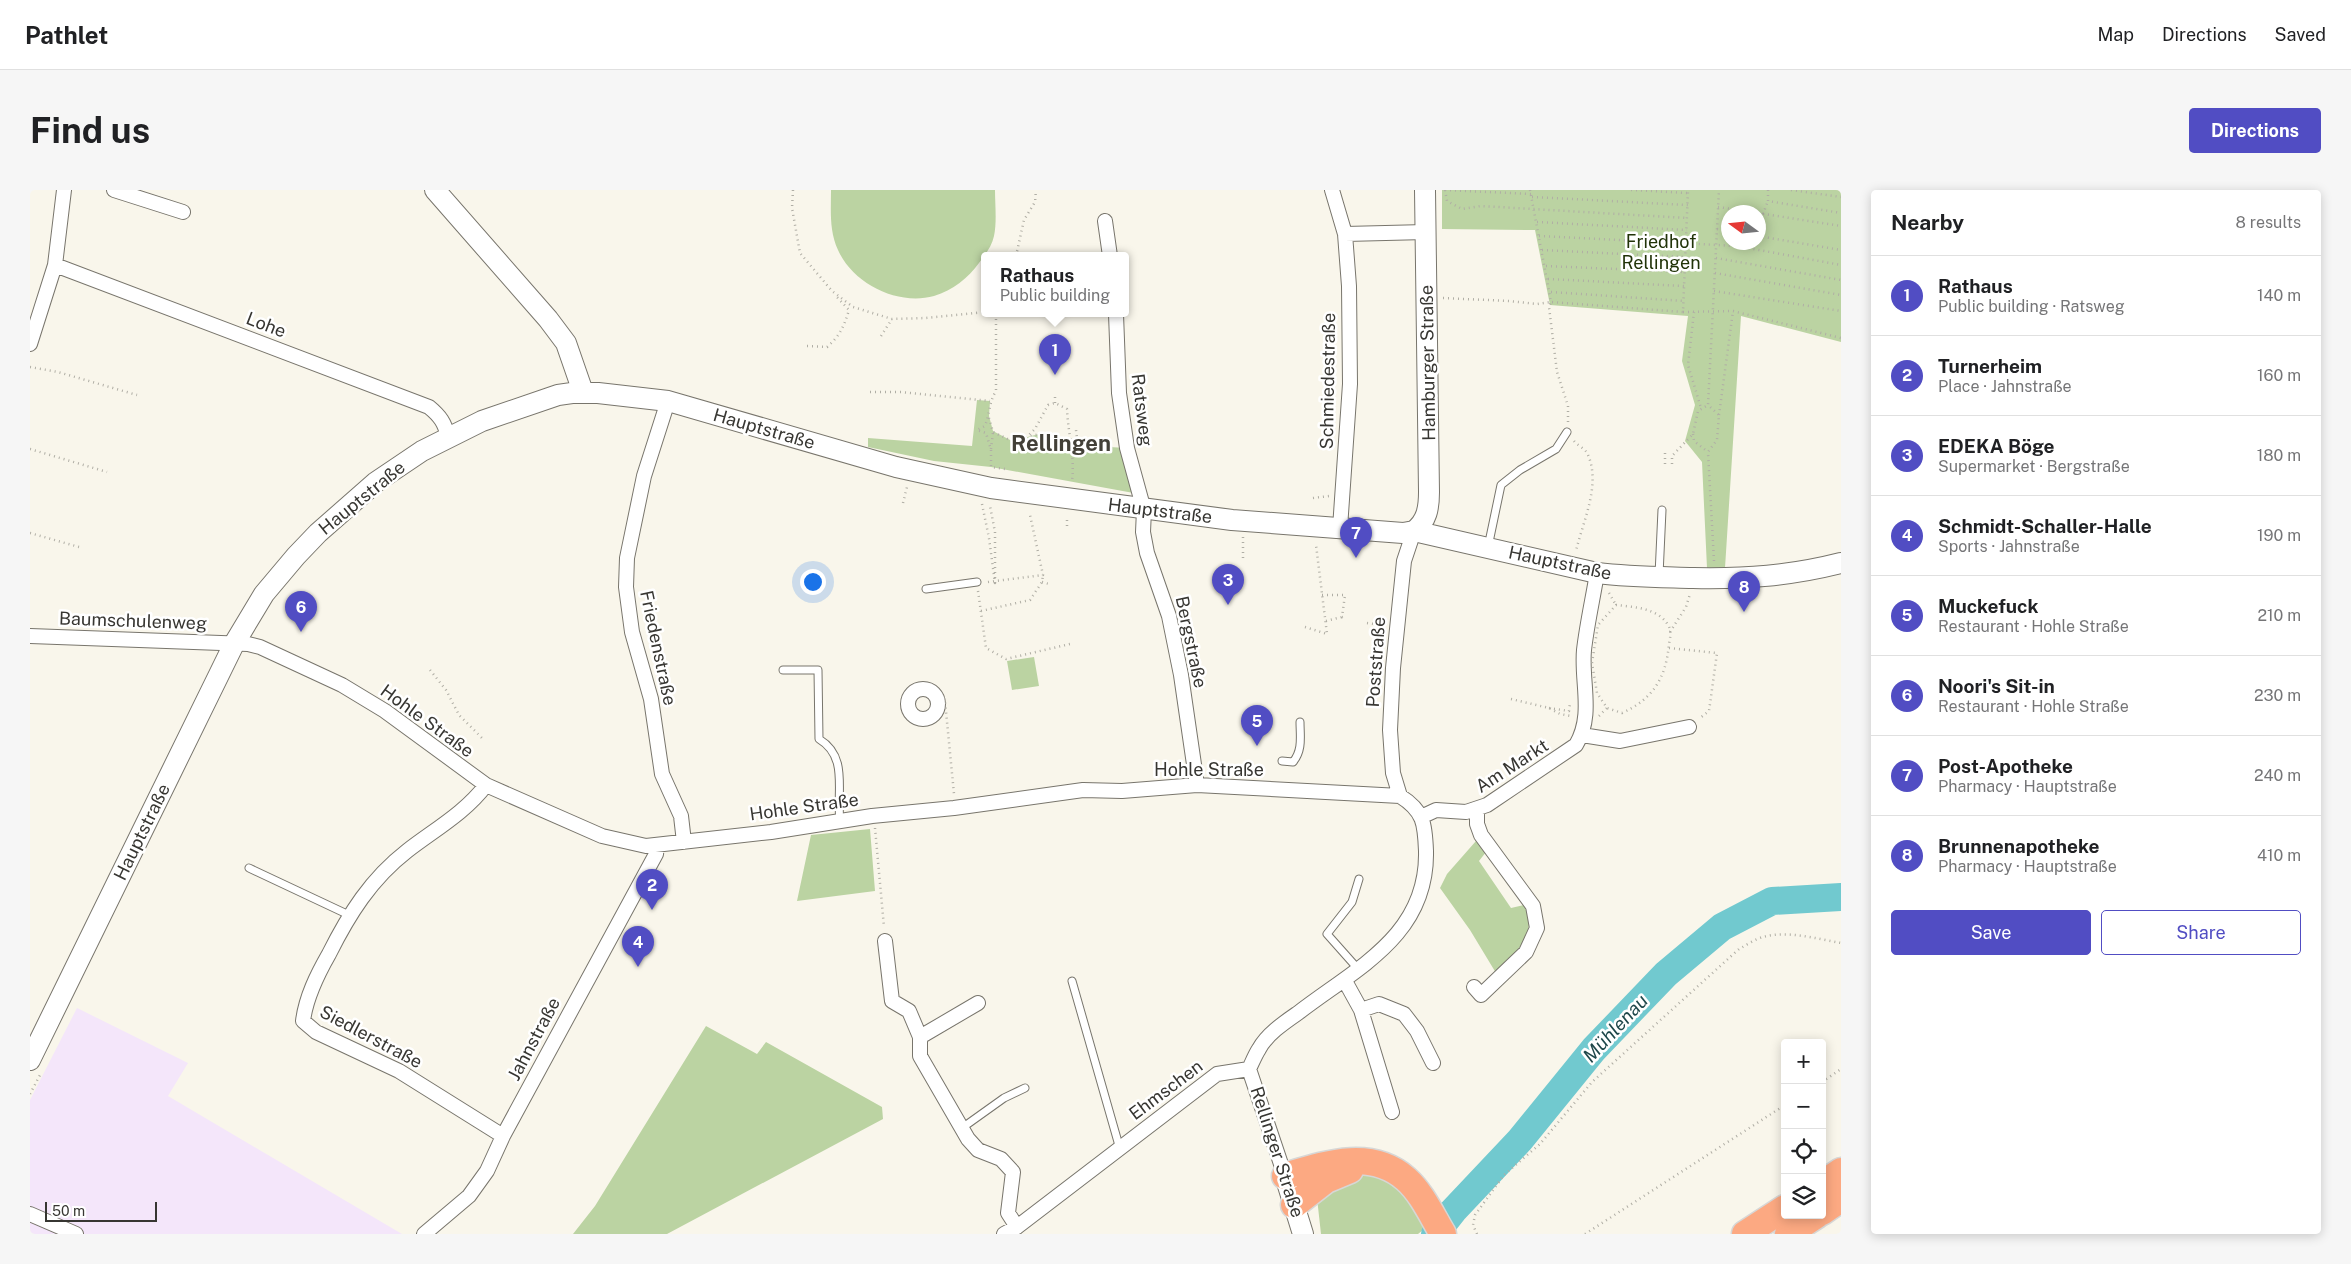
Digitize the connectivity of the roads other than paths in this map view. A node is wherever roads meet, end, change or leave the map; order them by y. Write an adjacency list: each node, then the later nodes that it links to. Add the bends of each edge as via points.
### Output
1 (64, 190): 11 (street)
2 (114, 190): 6 (street)
3 (1332, 190): 9 (street, Schmiedestraße)
4 (1425, 190): 8 (main road, Hamburger Straße)
5 (437, 191): 14 (main road, via 553,325 566,343)
6 (183, 212)
7 (1105, 221): 10 (street)
8 (1426, 232): 9 (street); 21 (main road, Hamburger Straße, via 1429,502 1422,524)
9 (1346, 234): 20 (street, Schmiedestraße, via 1350,384 1338,493)
10 (1109, 252)
11 (55, 266): 13 (street); 17 (street, Lohe, via 429,407 440,416)
12 (1116, 317): 18 (street, Ratsweg, via 1119,393 1127,448)
13 (30, 344)
14 (583, 392): 15 (main road, Hauptstraße); 17 (main road, Hauptstraße, via 558,395 482,421)
15 (668, 401): 18 (main road, Hauptstraße, via 946,480); 41 (street, Friedenstraße, via 644,476 627,558 626,587 632,632 651,699 662,774 681,816)
16 (1568, 432): 22 (lane, via 1556,449 1520,470 1501,486)
17 (448, 437): 29 (main road, Hauptstraße, via 376,482 318,533 264,594)
18 (1144, 510): 20 (main road, Hauptstraße); 36 (street, Bergstraße, via 1143,532 1147,553 1162,594 1181,675)
19 (1662, 510): 24 (lane)
20 (1340, 528): 21 (main road, Hauptstraße)
21 (1414, 531): 22 (main road, Hauptstraße); 37 (street, Poststraße, via 1404,561 1393,668 1391,739 1393,773)
22 (1488, 547): 25 (main road, Hauptstraße)
23 (1841, 563): 24 (main road, Hauptstraße, via 1776,576)
24 (1658, 578): 25 (main road, Hauptstraße)
25 (1602, 581): 33 (street, via 1584,651 1586,717)
26 (977, 582): 27 (lane)
27 (926, 589)
28 (30, 636): 29 (street, Baumschulenweg)
29 (234, 644): 35 (street, Hohle Straße, via 260,647 342,685 385,711); 54 (main road, Hauptstraße)
30 (783, 670): 40 (lane, via 818,670 819,739 831,746 838,759)
31 (1300, 722): 34 (lane, via 1298,756 1293,762)
32 (1689, 727): 33 (street, via 1620,741)
33 (1582, 735): 38 (street, Am Markt, via 1568,751)
34 (1282, 761)
35 (486, 785): 42 (street, Hohle Straße, via 602,836); 45 (street, Siedlerstraße, via 472,802 386,869)
36 (1198, 785): 37 (street, Hohle Straße); 40 (street, Hohle Straße, via 1122,791 1083,790)
37 (1400, 796): 39 (street, via 1417,808)
38 (1477, 810): 39 (street, Am Markt, via 1436,810); 50 (street, via 1481,835 1521,886 1533,906 1537,928 1526,952 1481,995)
39 (1421, 817): 47 (street, via 1426,858 1419,897 1400,932)
40 (840, 821): 41 (street, Hohle Straße)
41 (684, 842): 42 (street, Hohle Straße)
42 (656, 846): 60 (street, Jahnstraße, via 656,854)
43 (248, 868): 45 (lane)
44 (1359, 879): 47 (lane, via 1352,902 1327,934)
45 (349, 915): 60 (street, Siedlerstraße, via 309,992 303,1021 316,1032 399,1072)
46 (885, 941): 53 (street, via 892,1001 909,1011)
47 (1360, 970): 49 (street)
48 (1072, 981): 61 (lane)
49 (1345, 981): 52 (street); 56 (street, via 1281,1025 1259,1047)
50 (1474, 987)
51 (978, 1003): 53 (street)
52 (1361, 1010): 55 (street, via 1379,1004 1404,1014 1417,1031); 58 (street)
53 (920, 1036): 59 (street, via 920,1056)
54 (30, 1060)
55 (1433, 1063)
56 (1249, 1069): 61 (street, Ehmschen, via 1216,1074); 64 (street, Rellinger Straße)
57 (1025, 1088): 59 (lane, via 1004,1098)
58 (1392, 1112)
59 (962, 1128): 72 (street, via 978,1150 1001,1158 1013,1172 1008,1213)
60 (503, 1136): 74 (street, Jahnstraße, via 487,1171 470,1196)
61 (1120, 1149): 72 (street, Ehmschen)
62 (1375, 1164): 64 (highway, via 1340,1161); 67 (highway, via 1326,1180); 77 (highway, via 1395,1171 1407,1180)
63 (1841, 1171): 65 (highway)
64 (1285, 1176): 67 (main road, Rellinger Straße)
65 (1826, 1181)
66 (1841, 1199): 68 (highway)
67 (1294, 1205): 76 (main road, Rellinger Straße)
68 (1826, 1209)
69 (1781, 1211): 78 (highway)
70 (30, 1214): 73 (street)
71 (1811, 1219): 79 (highway)
72 (1017, 1227): 75 (street, Ehmschen)
73 (76, 1234)
74 (424, 1234)
75 (1004, 1234)
76 (1303, 1234)
77 (1443, 1234)
78 (1744, 1234)
79 (1788, 1234)

